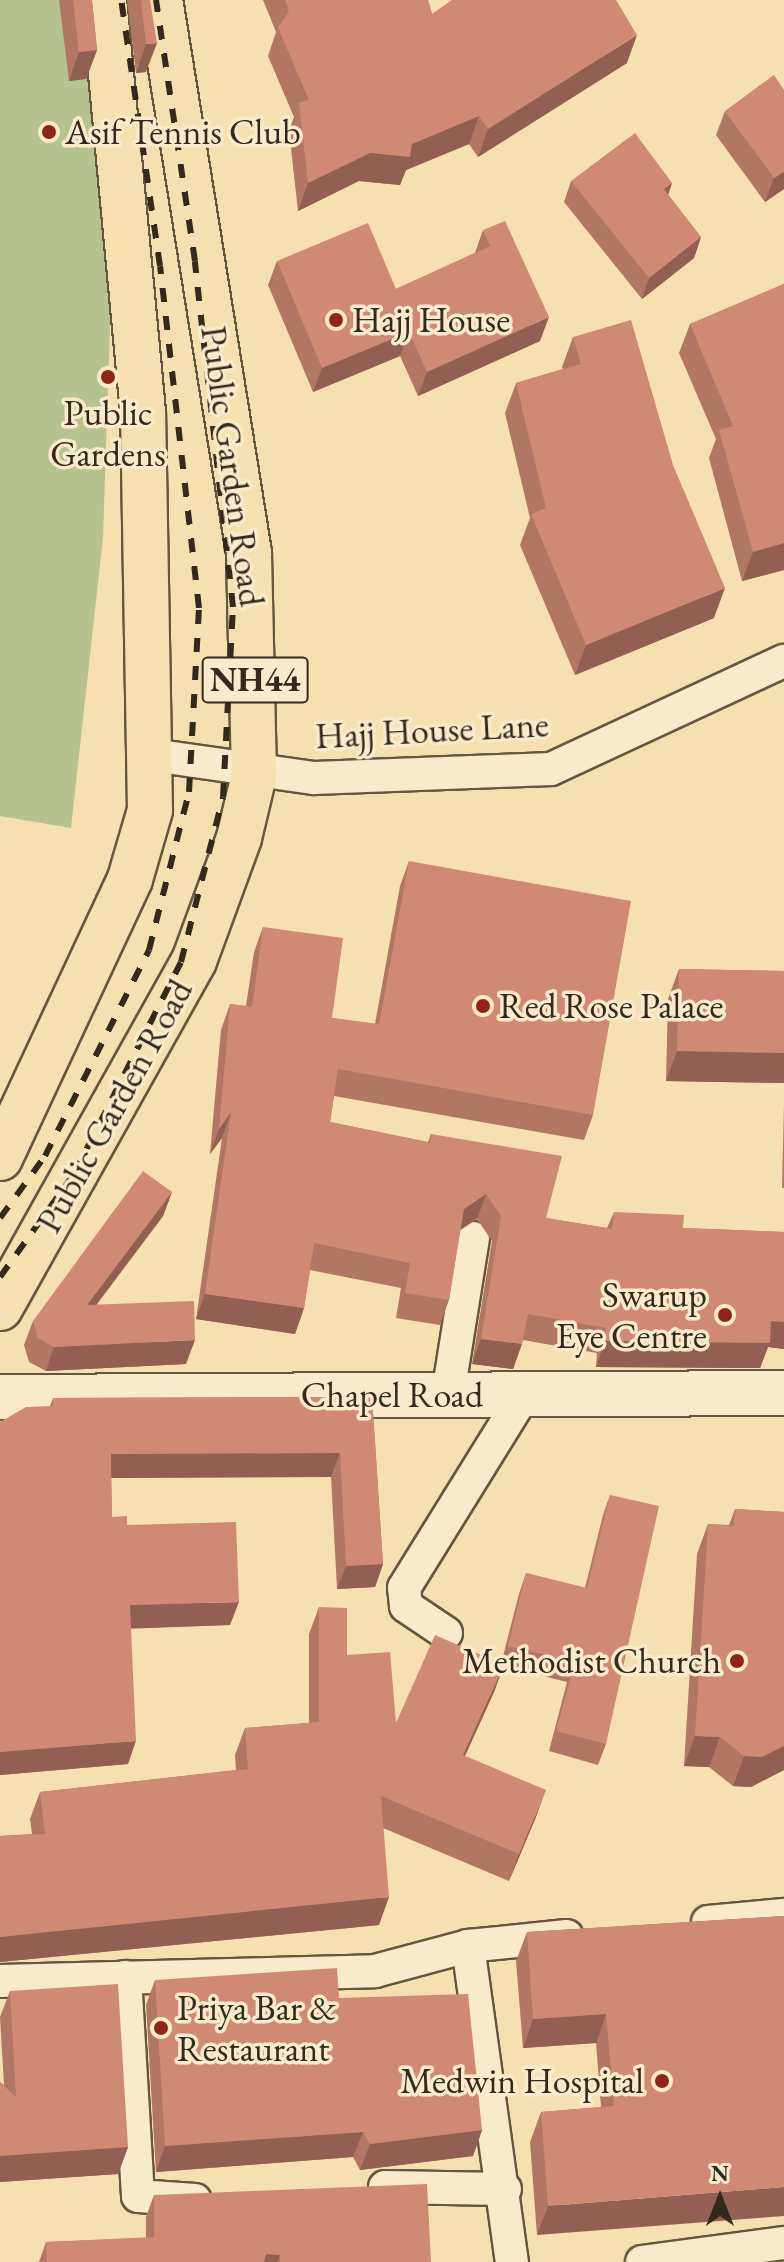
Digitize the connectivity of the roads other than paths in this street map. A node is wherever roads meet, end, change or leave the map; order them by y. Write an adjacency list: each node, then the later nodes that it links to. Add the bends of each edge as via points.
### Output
1 (104, 0): 4 (highway, NH44, via 143,412)
2 (160, 0): 5 (highway, Public Garden Road / NH44, via 249,553)
3 (784, 661): 5 (street, Hajj House Lane, via 551,769)
4 (152, 755): 5 (street, Hajj House Lane); 6 (highway, NH44, via 150,810 130,879)
5 (254, 775): 8 (highway, Public Garden Road / NH44, via 239,838 194,961)
6 (0, 1158)
7 (473, 1238): 10 (street)
8 (0, 1308)
9 (784, 1393): 11 (main road, Chapel Road)
10 (448, 1394): 11 (main road, Chapel Road); 12 (main road, Chapel Road)
11 (523, 1396): 13 (street, via 404,1588 406,1606)
12 (0, 1397)
13 (446, 1633)
14 (784, 1915): 15 (street)
15 (673, 1926)
16 (594, 1933): 17 (street)
17 (468, 1946): 18 (street, via 375,1971); 21 (street)
18 (125, 1977): 19 (street); 22 (street, via 138,2196)
19 (0, 1981)
20 (353, 2189): 21 (street)
21 (505, 2189): 24 (street)
22 (230, 2198)
23 (784, 2243): 25 (street)
24 (512, 2262)
25 (642, 2262)

